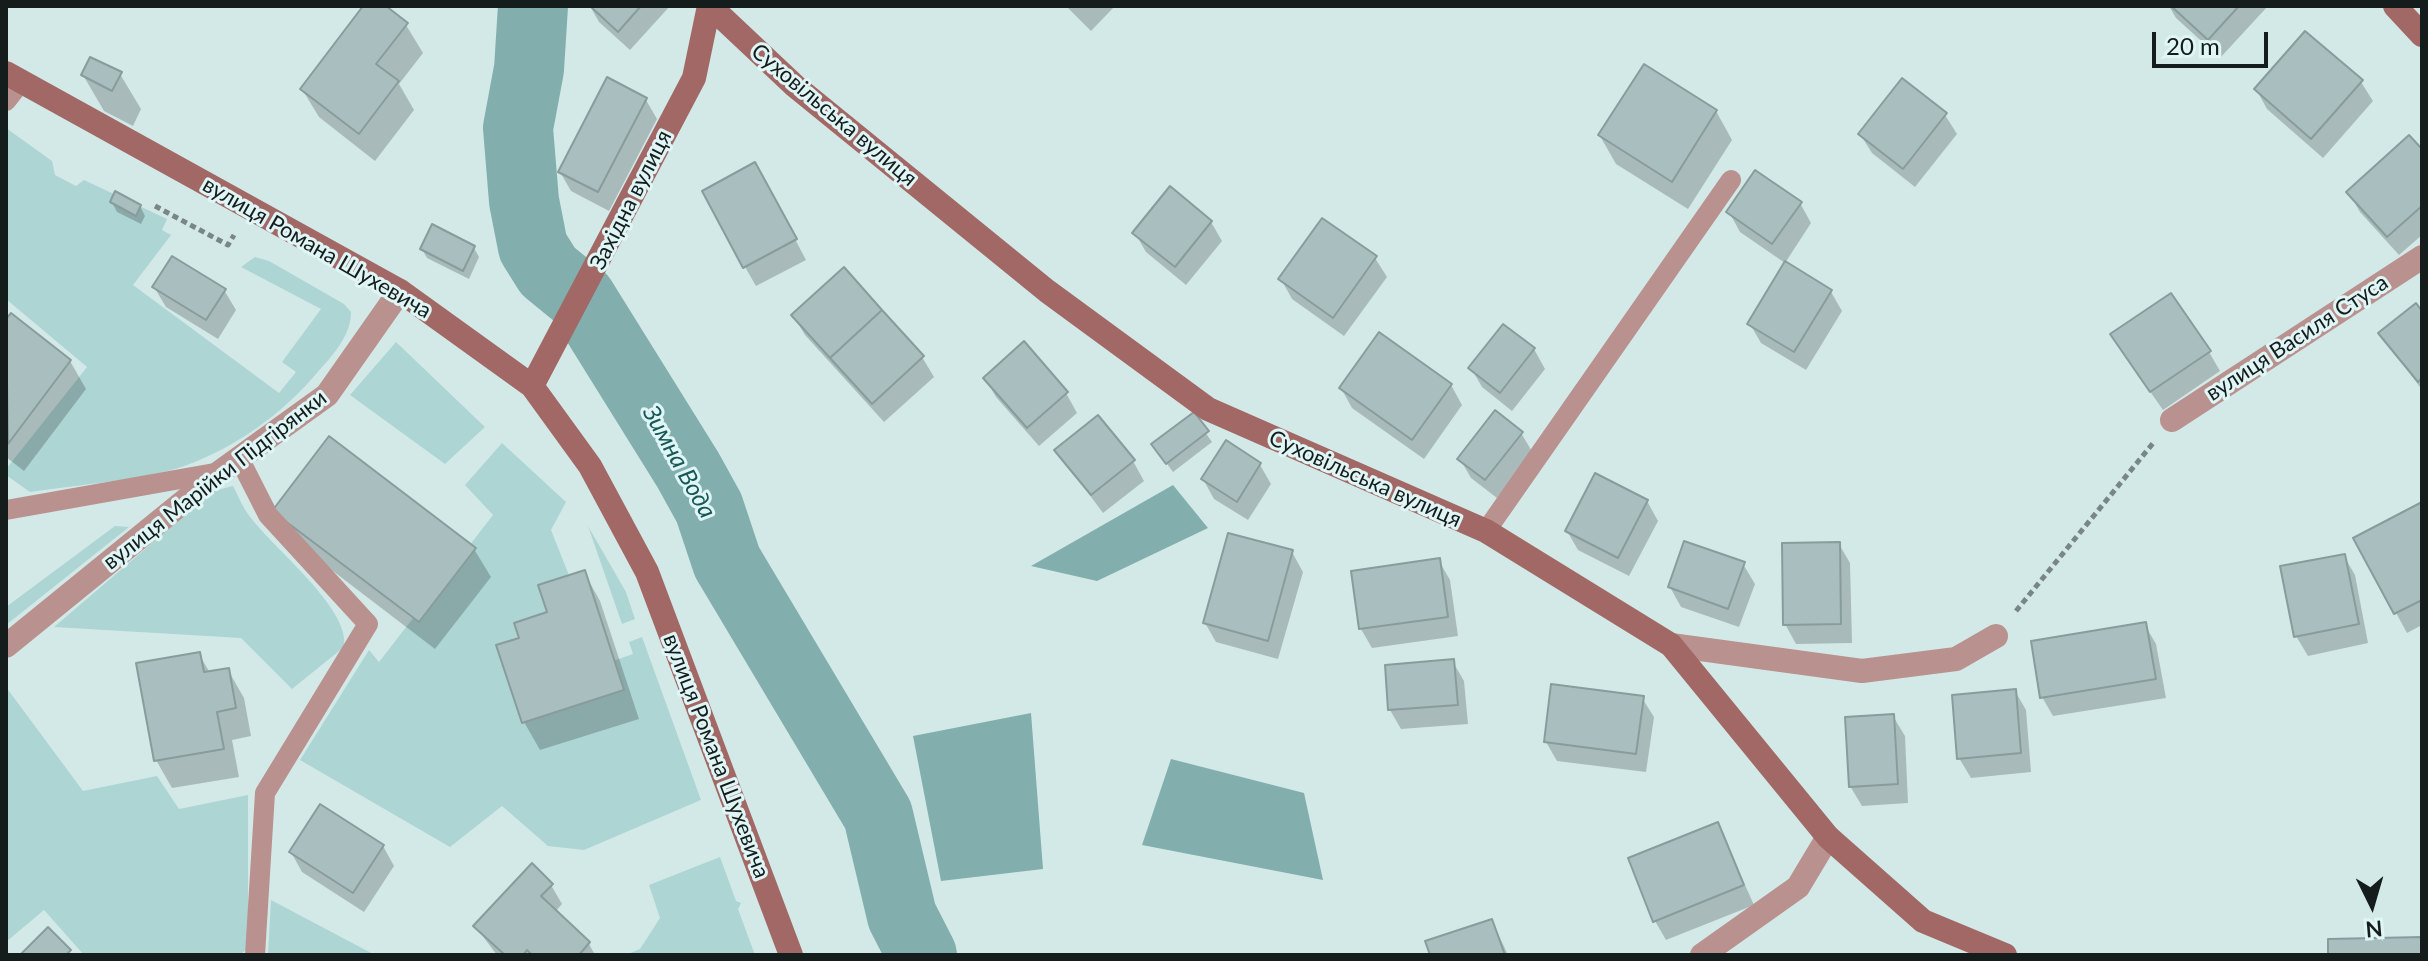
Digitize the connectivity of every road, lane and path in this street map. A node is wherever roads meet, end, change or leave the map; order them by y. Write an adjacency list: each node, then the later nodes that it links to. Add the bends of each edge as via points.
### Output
1 (710, 6): 9 (street, Західна вулиця, via 694,78); 13 (street, Суховільська вулиця, via 795,86 1047,291 1208,409)
2 (2395, 6): 3 (street)
3 (2422, 35)
4 (14, 78): 5 (lane); 8 (street, вулиця Романа Шухевича)
5 (6, 101)
6 (1731, 180): 13 (lane)
7 (2422, 257): 10 (street, вулиця Василя Стуса)
8 (400, 291): 9 (street, вулиця Романа Шухевича); 11 (street, вулиця Марійки Підгірянки, via 327,395)
9 (532, 386): 19 (street, вулиця Романа Шухевича, via 590,466 647,572)
10 (2172, 420): 14 (path)
11 (230, 465): 12 (lane); 16 (street, вулиця Марійки Підгірянки); 18 (lane, via 268,515 368,624 265,793)
12 (6, 510)
13 (1486, 531): 15 (street, Суховільська вулиця)
14 (1996, 636): 15 (street, via 1956,659 1862,671)
15 (1671, 645): 17 (street, Суховільська вулиця)
16 (6, 646)
17 (1828, 837): 20 (street, via 1798,887); 21 (street, Суховільська вулиця, via 1923,921)
18 (255, 955)
19 (791, 955)
20 (1702, 955)
21 (2005, 955)

